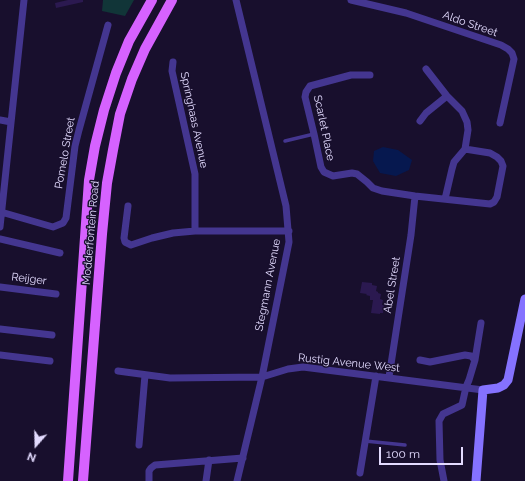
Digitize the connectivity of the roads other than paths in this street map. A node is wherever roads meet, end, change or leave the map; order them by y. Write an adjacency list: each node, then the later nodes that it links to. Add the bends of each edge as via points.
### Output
1 (24, 0): 13 (street)
2 (152, 0): 50 (main road, Modderfontein Road, via 129,41 116,73 95,146 90,180)
3 (172, 0): 51 (main road, Modderfontein Road, via 132,79 120,114 113,150 102,234)
4 (236, 0): 24 (street, Stegmann Avenue, via 286,206)
5 (351, 0): 14 (street, Aldo Street, via 406,13 508,49 514,59)
6 (108, 26): 21 (street, Pomelo Street, via 75,146 66,218 63,223 53,226)
7 (173, 62): 23 (street, Springhaas Avenue, via 172,72 195,174)
8 (426, 69): 10 (street)
9 (370, 75): 15 (street, Scarlet Place, via 351,75 310,86 305,97)
10 (447, 96): 12 (street); 17 (street, via 462,111 467,122)
11 (0, 120): 13 (street)
12 (420, 121)
13 (10, 122): 21 (street)
14 (500, 123)
15 (314, 134): 16 (lane); 18 (street, Scarlet Place, via 324,172 332,176 352,173 378,190)
16 (285, 141)
17 (465, 149): 19 (street, via 454,162); 19 (street, via 490,153 501,161 503,166 497,197 490,204)
18 (415, 196): 19 (street); 41 (street, Abel Street)
19 (445, 199)
20 (128, 206): 23 (street, via 124,238 128,244 173,233)
21 (2, 212): 22 (street)
22 (0, 227)
23 (195, 231): 24 (street)
24 (289, 231): 40 (street, Stegmann Avenue, via 289,242)
25 (0, 239): 26 (street)
26 (60, 253)
27 (0, 287): 28 (street, Reijger)
28 (56, 294)
29 (525, 299): 43 (street, via 508,380 498,388)
30 (481, 323): 35 (street)
31 (0, 329): 32 (street)
32 (52, 335)
33 (0, 355): 36 (street)
34 (420, 360): 35 (street, via 430,362 466,355)
35 (475, 360): 42 (street)
36 (50, 361)
37 (118, 371): 38 (street, Rustig Avenue West)
38 (145, 375): 40 (street, Rustig Avenue West, via 170,378); 45 (street)
39 (376, 376): 40 (street, Rustig Avenue West, via 303,367); 41 (street, Rustig Avenue West); 44 (street)
40 (262, 377): 47 (street, Stegmann Avenue)
41 (389, 377): 42 (street, Rustig Avenue West)
42 (466, 387): 43 (street, Rustig Avenue West); 55 (street, via 462,405 443,414 439,421 440,460)
43 (483, 390): 56 (street)
44 (365, 441): 46 (lane); 49 (street)
45 (139, 445)
46 (405, 445)
47 (242, 458): 48 (street); 54 (street, Stegmann Avenue)
48 (209, 460): 52 (street, via 153,466 149,471); 53 (street)
49 (360, 473)
50 (68, 481)
51 (83, 481)
52 (150, 481)
53 (206, 481)
54 (238, 481)
55 (444, 481)
56 (476, 481)

